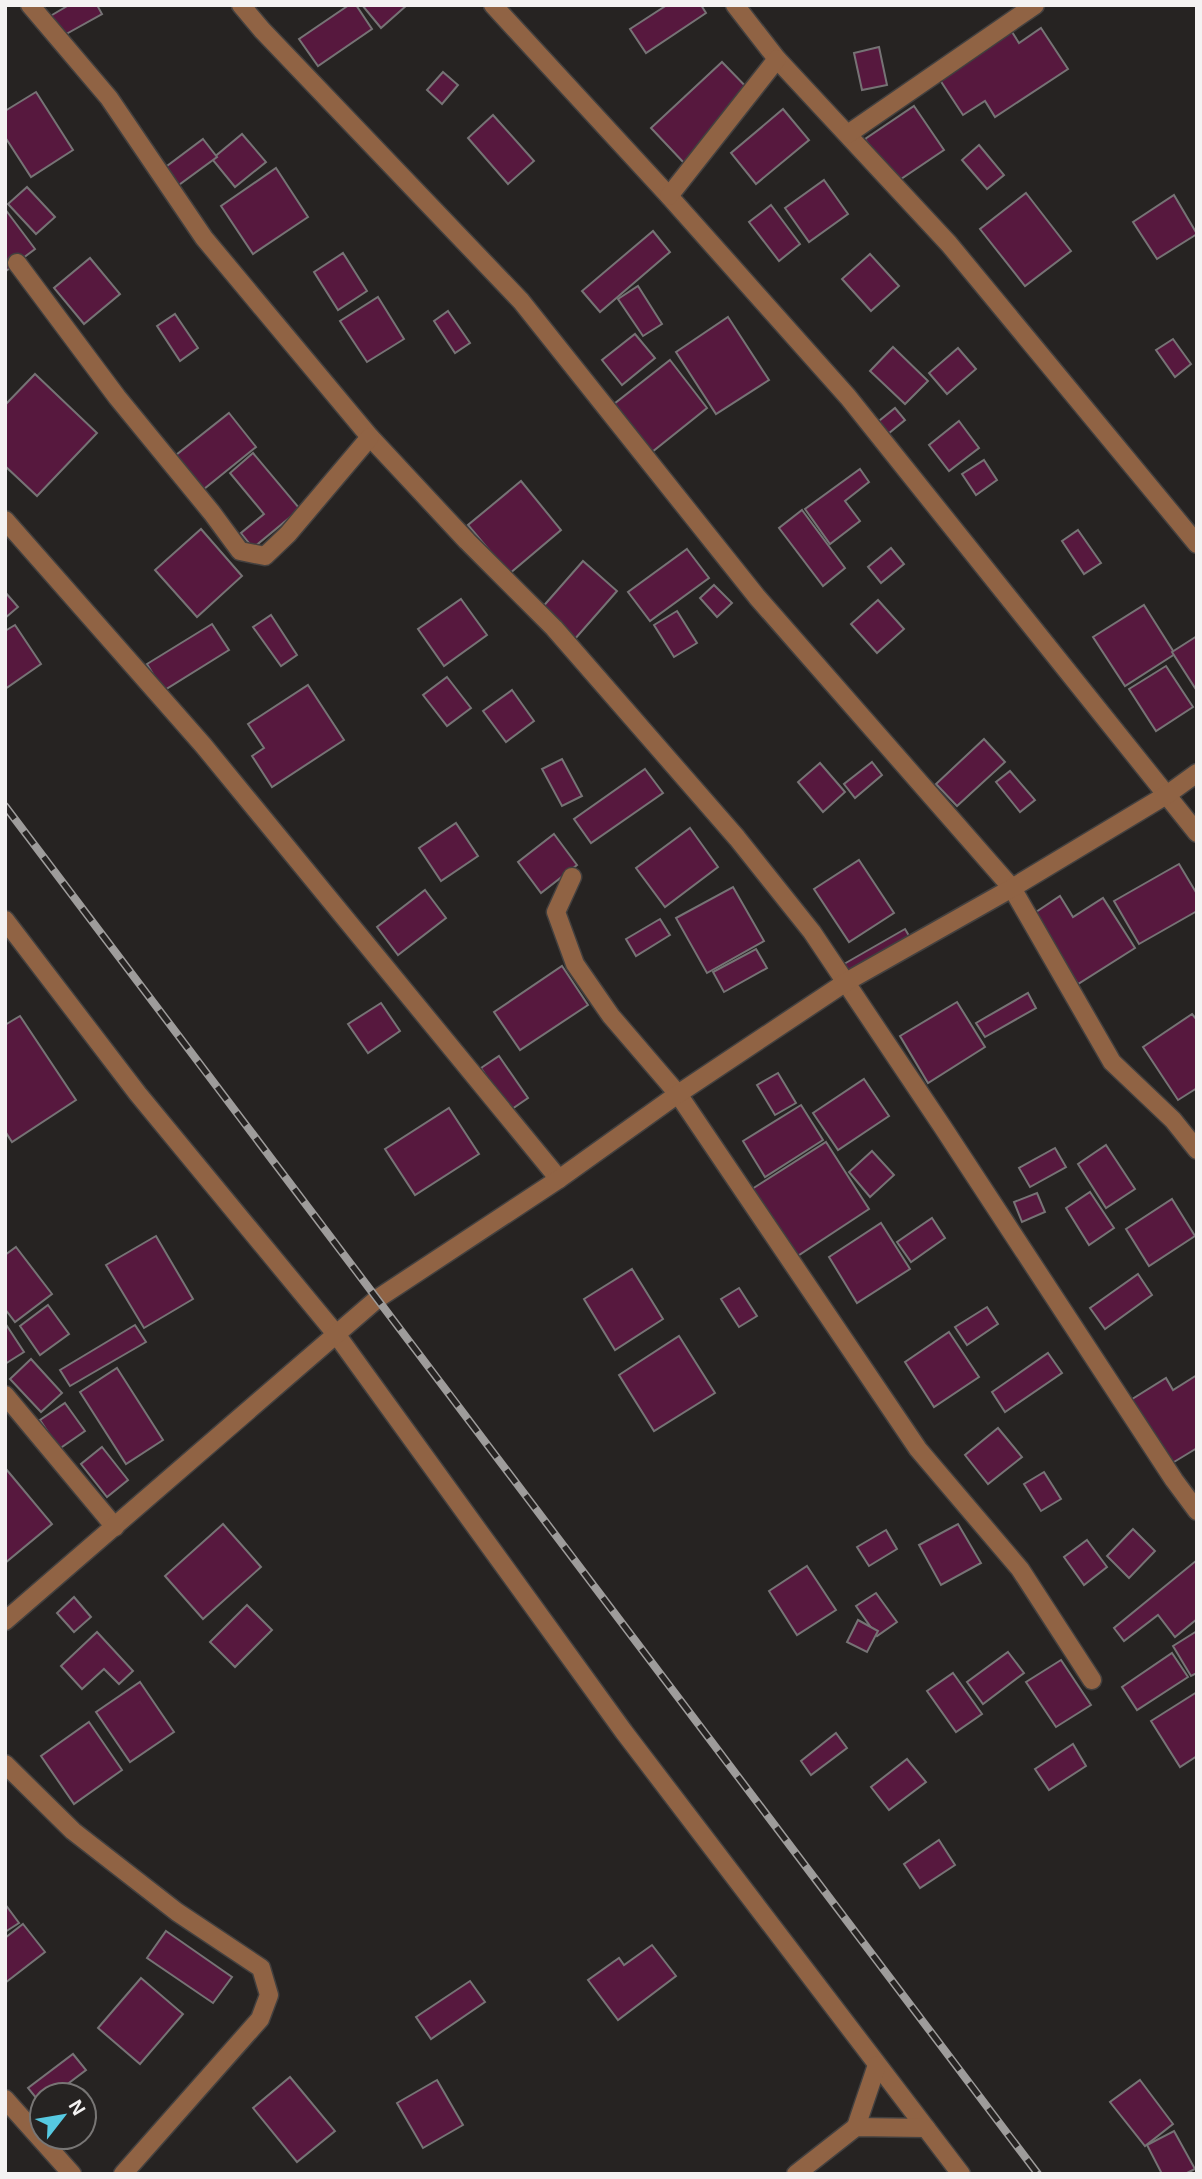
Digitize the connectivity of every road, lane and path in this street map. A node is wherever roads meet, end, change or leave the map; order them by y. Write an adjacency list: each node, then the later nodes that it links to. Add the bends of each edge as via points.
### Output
1 (30, 5): 10 (street, via 109,98 204,238)
2 (241, 5): 17 (street, via 521,301 757,597)
3 (494, 5): 8 (street)
4 (735, 5): 6 (street)
5 (1035, 5): 7 (street)
6 (777, 58): 7 (street); 8 (street)
7 (848, 134): 12 (street, via 948,244)
8 (669, 196): 14 (street, via 848,397)
9 (17, 263): 10 (street, via 240,551 264,556)
10 (370, 437): 19 (street, via 554,628 737,838)
11 (5, 520): 22 (street, via 203,745)
12 (1197, 544)
13 (1197, 773): 14 (street)
14 (1168, 794): 15 (street); 17 (street)
15 (1197, 833)
16 (572, 877): 20 (street, via 556,912 575,964 611,1016)
17 (1012, 888): 19 (street); 21 (street, via 1112,1062 1173,1120)
18 (5, 920): 23 (street, via 138,1094)
19 (846, 982): 20 (street); 25 (street)
20 (678, 1094): 22 (street); 28 (street, via 918,1449 1020,1569)
21 (1197, 1150)
22 (559, 1179): 23 (street, via 377,1299)
23 (336, 1334): 26 (street); 30 (street, via 624,1732)
24 (5, 1395): 26 (street)
25 (1197, 1511)
26 (115, 1527): 27 (street)
27 (5, 1621)
28 (1092, 1680)
29 (5, 1765): 35 (street, via 73,1831 177,1912 261,1968 270,1995 260,2019)
30 (877, 2064): 32 (street); 33 (street)
31 (5, 2099): 34 (street)
32 (856, 2127): 33 (street); 36 (street)
33 (926, 2128): 37 (street)
34 (72, 2174)
35 (123, 2174)
36 (796, 2174)
37 (961, 2174)

